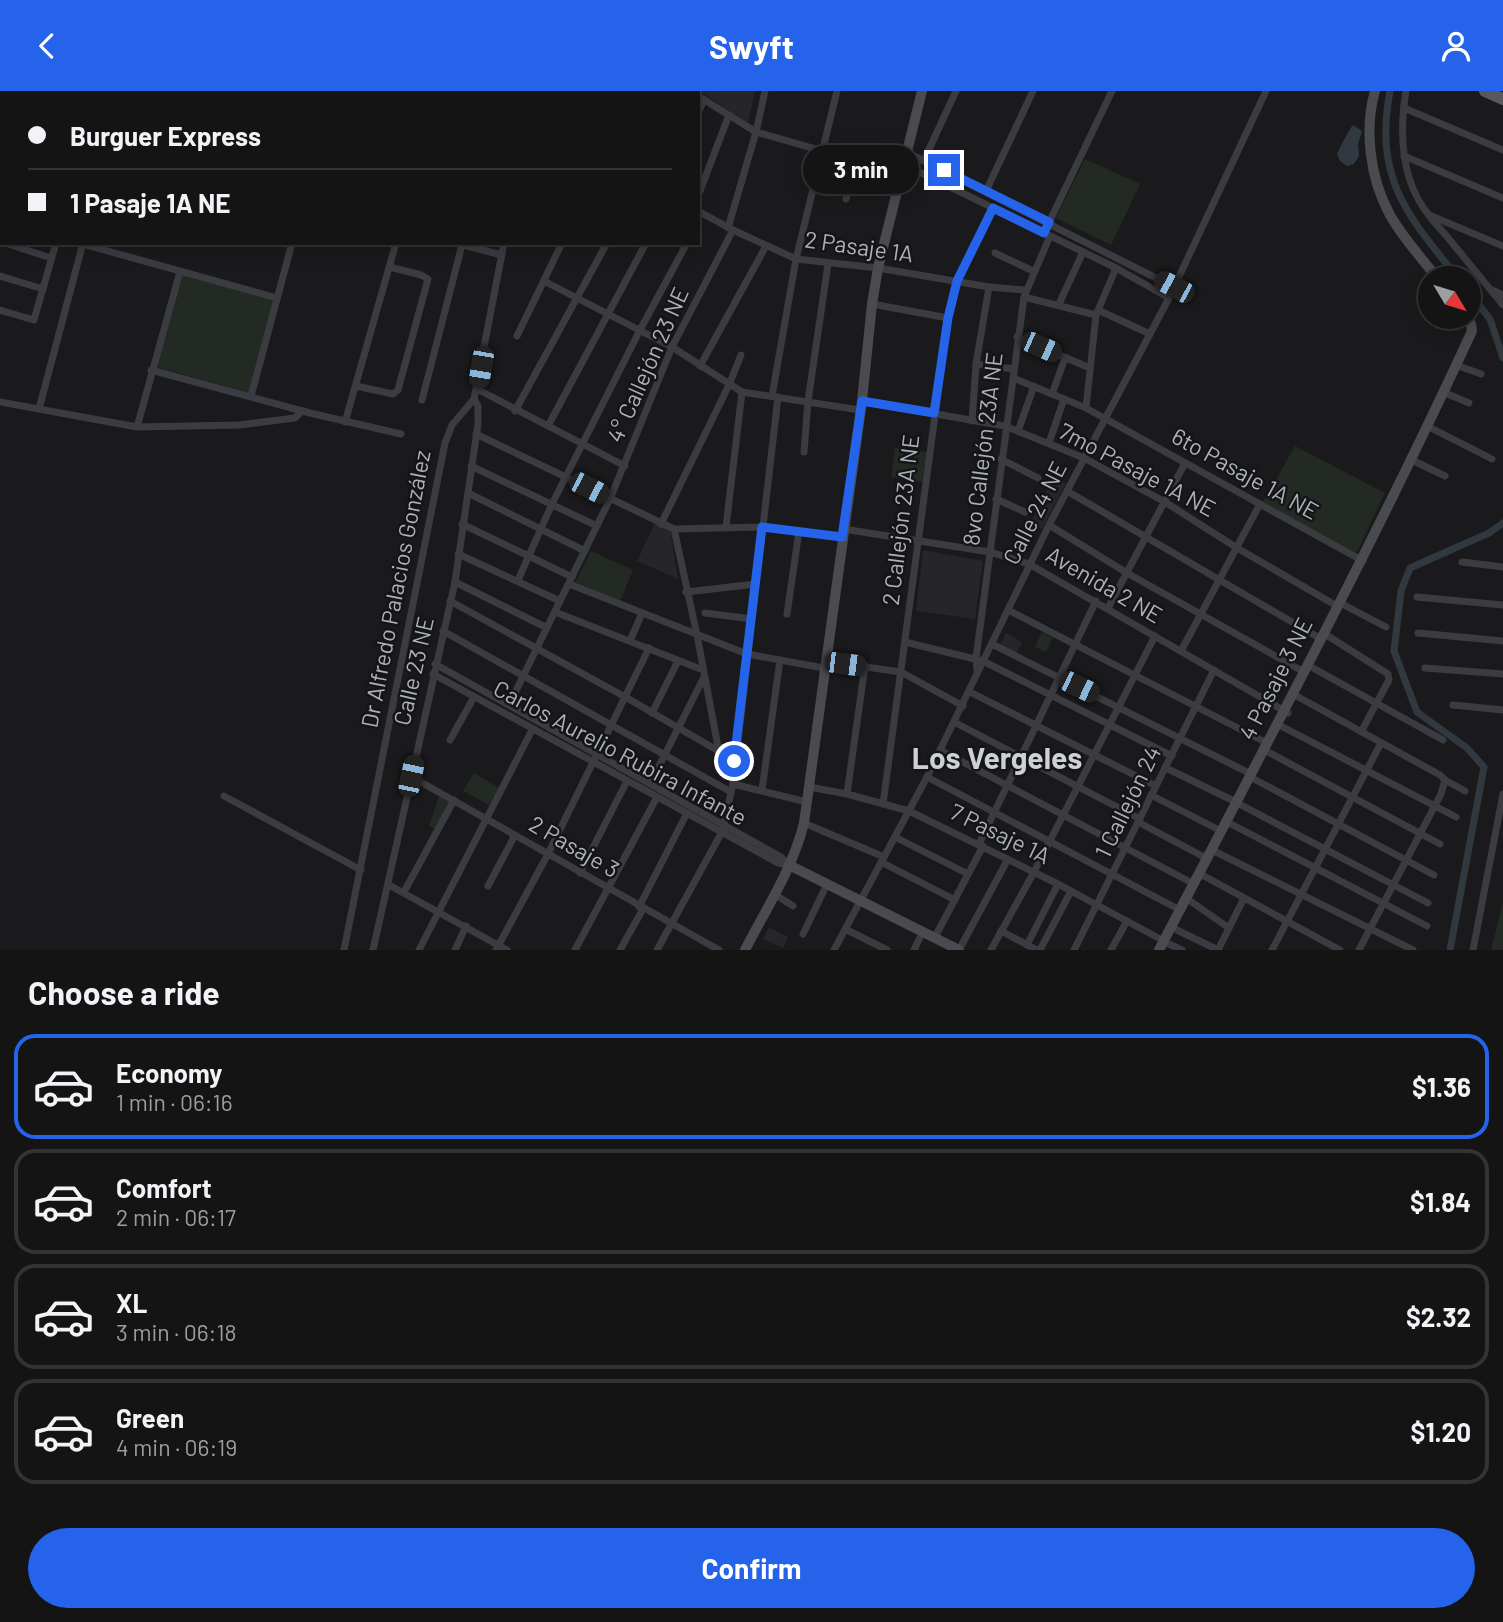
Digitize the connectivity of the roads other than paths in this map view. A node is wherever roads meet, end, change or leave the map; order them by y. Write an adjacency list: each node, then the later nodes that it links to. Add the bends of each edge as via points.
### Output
1 (765, 91): 15 (street, 4° Callejón 23 NE)
2 (836, 91): 17 (street)
3 (922, 91): 18 (street)
4 (956, 91): 20 (street)
5 (1033, 91): 24 (street)
6 (1112, 91): 30 (street, 8vo Callejón 23A NE)
7 (1266, 91): 64 (street, Calle 24 NE)
8 (1374, 91): 54 (street, via 1370,143 1376,180 1389,214)
9 (1406, 91): 13 (street)
10 (1485, 91): 12 (main road)
11 (701, 98): 14 (street)
12 (1503, 99)
13 (1404, 108): 16 (street); 19 (street)
14 (729, 115): 15 (street); 23 (street)
15 (756, 132): 17 (street); 31 (street, 4° Callejón 23 NE)
16 (1503, 150)
17 (822, 151): 21 (street); 52 (street)
18 (908, 152): 20 (street); 22 (street)
19 (1405, 156): 25 (street); 29 (street, via 1413,189)
20 (924, 160): 24 (street)
21 (856, 162): 22 (street); 26 (street)
22 (904, 170): 27 (street); 56 (street)
23 (700, 191)
24 (986, 191): 30 (street)
25 (1503, 198)
26 (846, 199)
27 (993, 208): 32 (street); 62 (street, 2 Callejón 23A NE)
28 (700, 212): 31 (street, 2 Pasaje 1A)
29 (1427, 214): 47 (street); 66 (street)
30 (1049, 222): 32 (street, 8vo Callejón 23A NE); 64 (street)
31 (730, 229): 46 (street, 2 Pasaje 1A); 84 (street, 4° Callejón 23 NE)
32 (1047, 234): 48 (street); 58 (street, 8vo Callejón 23A NE)
33 (11, 245): 51 (street)
34 (55, 245): 51 (street)
35 (82, 245): 112 (street)
36 (86, 245): 59 (street)
37 (291, 245): 71 (street)
38 (396, 245): 55 (street)
39 (459, 245): 106 (street)
40 (463, 245): 50 (street)
41 (504, 245): 50 (street, Dr Alfredo Palacios González)
42 (561, 245): 61 (street)
43 (606, 245): 69 (street)
44 (645, 245): 77 (street)
45 (686, 245): 80 (street)
46 (766, 246): 52 (street, 2 Pasaje 1A); 89 (street)
47 (1503, 246)
48 (1083, 252): 57 (street); 73 (street)
49 (995, 253): 58 (street)
50 (502, 255): 98 (street, Dr Alfredo Palacios González)
51 (51, 258): 65 (street)
52 (796, 259): 53 (street, 2 Pasaje 1A); 103 (street)
53 (828, 264): 56 (street, 2 Pasaje 1A); 107 (street)
54 (1428, 266)
55 (390, 267): 96 (street); 96 (street, via 428,279 398,390 393,394)
56 (878, 268): 62 (street, 2 Pasaje 1A); 72 (street)
57 (1116, 268): 70 (street); 76 (street)
58 (1033, 271): 67 (street, 8vo Callejón 23A NE)
59 (180, 272): 71 (street); 92 (street)
60 (0, 276): 65 (street)
61 (544, 281): 69 (street); 82 (street)
62 (957, 281): 63 (street, 2 Pasaje 1A); 78 (street, 2 Callejón 23A NE)
63 (989, 287): 67 (street, 2 Pasaje 1A); 87 (street)
64 (1174, 287): 70 (street, Calle 24 NE)
65 (43, 289): 75 (street, via 34,320)
66 (1490, 289): 68 (street); 74 (street)
67 (1025, 293): 73 (street, 2 Pasaje 1A); 83 (street, 8vo Callejón 23A NE)
68 (1503, 295)
69 (577, 297): 77 (street); 114 (street)
70 (1169, 297): 81 (street, Calle 24 NE)
71 (277, 298): 102 (street)
72 (872, 304): 78 (street); 110 (street)
73 (1059, 304): 76 (street, 2 Pasaje 1A)
74 (1503, 305)
75 (0, 310)
76 (1097, 312): 81 (street, 2 Pasaje 1A); 90 (street)
77 (608, 313): 80 (street); 120 (street)
78 (948, 318): 115 (street, 2 Callejón 23A NE)
79 (1472, 329): 88 (street, 4 Pasaje 3 NE)
80 (640, 330): 84 (street); 127 (street)
81 (1150, 334): 116 (street, Calle 24 NE)
82 (517, 336)
83 (1017, 337): 86 (street); 91 (street, 8vo Callejón 23A NE)
84 (672, 347): 89 (street); 135 (street, 4° Callejón 23 NE)
85 (741, 355): 95 (street)
86 (1065, 358): 90 (street); 101 (street)
87 (976, 364): 91 (street); 117 (street)
88 (1456, 365): 93 (street); 100 (street, 4 Pasaje 3 NE)
89 (700, 366): 95 (street)
90 (1090, 368): 111 (street)
91 (1014, 369): 94 (street, 8vo Callejón 23A NE)
92 (151, 370): 102 (street); 119 (street)
93 (1481, 375)
94 (1013, 378): 97 (street, 6to Pasaje 1A NE); 121 (street, 8vo Callejón 23A NE)
95 (729, 385): 99 (street); 148 (street)
96 (356, 386): 118 (street)
97 (1034, 386): 101 (street, 6to Pasaje 1A NE); 123 (street)
98 (477, 389): 104 (street, Dr Alfredo Palacios González); 114 (street)
99 (742, 392): 103 (street, 7mo Pasaje 1A NE); 151 (street)
100 (1443, 392): 109 (street); 122 (street, 4 Pasaje 3 NE)
101 (1052, 394): 105 (street, 6to Pasaje 1A NE)
102 (251, 396): 113 (street)
103 (775, 396): 107 (street, 7mo Pasaje 1A NE); 152 (street)
104 (474, 399): 125 (street, Calle 23 NE, via 478,406); 310 (street, Dr Alfredo Palacios González, via 452,425 445,443)
105 (1064, 399): 111 (street, 6to Pasaje 1A NE); 126 (street)
106 (422, 400)
107 (808, 401): 110 (street, 7mo Pasaje 1A NE); 128 (street)
108 (0, 402): 112 (street)
109 (1469, 403)
110 (861, 406): 115 (street, 7mo Pasaje 1A NE); 156 (street)
111 (1086, 408): 116 (street, 6to Pasaje 1A NE)
112 (39, 409): 119 (street)
113 (302, 411): 118 (street); 119 (street, via 296,418 239,425)
114 (515, 411): 120 (street)
115 (934, 413): 117 (street, 7mo Pasaje 1A NE); 158 (street, 2 Callejón 23A NE)
116 (1106, 418): 129 (street, Calle 24 NE); 133 (street, 6to Pasaje 1A NE)
117 (972, 421): 121 (street, 7mo Pasaje 1A NE)
118 (345, 422): 124 (street)
119 (137, 426)
120 (548, 426): 127 (street)
121 (1005, 426): 123 (street, 7mo Pasaje 1A NE); 130 (street, 8vo Callejón 23A NE)
122 (1427, 426): 131 (street); 132 (street, 4 Pasaje 3 NE); 164 (street, 4 Pasaje 3 NE)
123 (1018, 431): 126 (street, 7mo Pasaje 1A NE)
124 (401, 434)
125 (476, 434): 134 (street, Calle 23 NE); 137 (street)
126 (1049, 443): 129 (street, 7mo Pasaje 1A NE)
127 (583, 444): 135 (street); 137 (street)
128 (804, 452)
129 (1084, 458): 139 (street, Calle 24 NE); 143 (street, 7mo Pasaje 1A NE)
130 (1001, 459): 138 (street); 142 (street, 8vo Callejón 23A NE)
131 (1492, 459)
132 (1416, 462): 136 (street); 164 (street, 4 Pasaje 3 NE)
133 (1185, 463): 143 (street); 145 (street, 6to Pasaje 1A NE)
134 (471, 466): 140 (street, Calle 23 NE); 144 (street)
135 (625, 466): 141 (street, 4° Callejón 23 NE)
136 (1445, 476)
137 (567, 477): 141 (street); 144 (street)
138 (1038, 478)
139 (1067, 491): 149 (street, Calle 24 NE); 157 (street)
140 (468, 493): 147 (street, Calle 23 NE); 153 (street)
141 (610, 499): 148 (street); 150 (street, 4° Callejón 23 NE)
142 (996, 499): 146 (street); 161 (street, 8vo Callejón 23A NE)
143 (1165, 502): 157 (street); 159 (street, 7mo Pasaje 1A NE)
144 (552, 504): 150 (street); 153 (street)
145 (1260, 504): 159 (street); 164 (street, 6to Pasaje 1A NE)
146 (1025, 512)
147 (462, 524): 162 (street, Calle 23 NE); 163 (street)
148 (661, 524): 154 (street)
149 (1049, 524): 166 (street, Calle 24 NE); 168 (street)
150 (597, 526): 160 (street, 4° Callejón 23 NE)
151 (726, 527): 152 (street, Avenida 2 NE); 154 (street, Avenida 2 NE)
152 (762, 527): 155 (street, Avenida 2 NE); 173 (street)
153 (541, 528): 160 (street); 163 (street)
154 (674, 529): 174 (street)
155 (799, 531): 156 (street, Avenida 2 NE); 187 (street)
156 (842, 533): 158 (street, Avenida 2 NE); 209 (street)
157 (1146, 537): 168 (street); 172 (street)
158 (919, 543): 161 (street, Avenida 2 NE); 198 (street, 2 Callejón 23A NE)
159 (1237, 548): 172 (street); 180 (street, 7mo Pasaje 1A NE)
160 (585, 551): 170 (street, 4° Callejón 23 NE)
161 (990, 552): 166 (street, Avenida 2 NE); 206 (street, 8vo Callejón 23A NE)
162 (458, 554): 169 (street); 171 (street, Calle 23 NE)
163 (528, 554): 169 (street); 170 (street)
164 (1363, 561): 180 (street, 4 Pasaje 3 NE)
165 (1462, 562): 167 (street)
166 (1029, 565): 178 (street, Avenida 2 NE); 182 (street, Calle 24 NE)
167 (1503, 567)
168 (1127, 573): 181 (street); 186 (street)
169 (517, 580): 177 (street)
170 (570, 580): 177 (street, 4° Callejón 23 NE); 184 (street)
171 (455, 582): 176 (street, Calle 23 NE); 190 (street)
172 (1219, 582): 186 (street); 195 (street)
173 (756, 584): 174 (street); 188 (street)
174 (686, 592): 193 (street)
175 (1418, 597): 179 (street)
176 (450, 601): 191 (street, Calle 23 NE); 202 (street)
177 (560, 601): 183 (street, 4° Callejón 23 NE)
178 (1096, 601): 181 (street, Avenida 2 NE); 199 (street)
179 (1503, 605)
180 (1340, 606): 189 (street, 7mo Pasaje 1A NE); 195 (street, 4 Pasaje 3 NE)
181 (1108, 608): 194 (street, Avenida 2 NE)
182 (1008, 610): 199 (street); 200 (street, Calle 24 NE)
183 (555, 612): 190 (street, 4° Callejón 23 NE); 196 (street)
184 (642, 613): 193 (street); 196 (street)
185 (705, 613): 188 (street)
186 (1202, 613): 203 (street); 213 (street)
187 (788, 614)
188 (752, 619): 204 (street)
189 (1386, 627)
190 (547, 628): 202 (street, 4° Callejón 23 NE)
191 (443, 631): 208 (street, Calle 23 NE); 219 (street)
192 (1418, 633): 197 (street)
193 (697, 635): 204 (street); 215 (street)
194 (1155, 636): 203 (street, Avenida 2 NE); 218 (street)
195 (1324, 638): 213 (street, 4 Pasaje 3 NE); 226 (street, via 1388,674)
196 (630, 641): 201 (street)
197 (1503, 641)
198 (905, 642): 206 (street); 214 (street, 2 Callejón 23A NE)
199 (1076, 643): 218 (street); 220 (street)
200 (992, 644): 206 (street, Calle 24 NE); 220 (street)
201 (649, 648): 207 (street); 225 (street)
202 (536, 650): 219 (street, 4° Callejón 23 NE); 225 (street)
203 (1181, 651): 212 (street, Avenida 2 NE)
204 (747, 654): 205 (street); 255 (street)
205 (780, 660): 209 (street); 270 (street)
206 (979, 660): 221 (street, Calle 24 NE); 222 (street)
207 (678, 661): 215 (street); 234 (street)
208 (435, 664): 216 (street, Calle 23 NE); 227 (street, Carlos Aurelio Rubira Infante)
209 (824, 665): 210 (street); 268 (street)
210 (866, 666): 214 (street); 272 (street)
211 (1426, 668): 217 (street)
212 (1214, 670): 231 (street, 1 Callejón 24); 233 (street, Avenida 2 NE)
213 (1308, 670): 223 (street, 4 Pasaje 3 NE); 226 (street)
214 (901, 672): 229 (street); 280 (street, 2 Callejón 23A NE)
215 (703, 673): 240 (street); 249 (street)
216 (433, 674): 224 (street, Carlos Aurelio Rubira Infante); 259 (street, Calle 23 NE)
217 (1503, 674)
218 (1136, 675): 230 (street); 231 (street)
219 (523, 677): 227 (street, 4° Callejón 23 NE); 239 (street)
220 (1059, 677): 222 (street); 230 (street)
221 (970, 692): 229 (street, Calle 24 NE); 236 (street)
222 (1051, 695): 236 (street); 237 (street)
223 (1295, 695): 233 (street, 4 Pasaje 3 NE); 242 (street)
224 (474, 697): 241 (street, Carlos Aurelio Rubira Infante); 244 (street)
225 (627, 698): 234 (street); 239 (street)
226 (1378, 703): 242 (street); 245 (street)
227 (509, 705): 251 (street, Carlos Aurelio Rubira Infante)
228 (1453, 705): 232 (street)
229 (963, 706): 235 (street, Calle 24 NE)
230 (1119, 707): 237 (street); 243 (street)
231 (1196, 708): 243 (street, 1 Callejón 24); 247 (street)
232 (1503, 710)
233 (1286, 712): 238 (street, 4 Pasaje 3 NE); 247 (street, 4 Pasaje 3 NE)
234 (652, 713): 240 (street)
235 (954, 722): 248 (street, Calle 24 NE); 254 (street)
236 (1037, 724): 250 (street); 254 (street)
237 (1110, 724): 250 (street); 253 (street)
238 (1281, 726): 247 (street, 4 Pasaje 3 NE); 258 (street)
239 (613, 727): 251 (street); 252 (street)
240 (677, 728): 249 (street); 252 (street)
241 (532, 730): 256 (street, Carlos Aurelio Rubira Infante); 288 (street)
242 (1361, 732): 246 (street)
243 (1180, 739): 253 (street, 1 Callejón 24); 261 (street)
244 (450, 740)
245 (1443, 740)
246 (1381, 743): 258 (street); 262 (street)
247 (1267, 748): 261 (street, 4 Pasaje 3 NE); 277 (street)
248 (940, 750): 260 (street, Calle 24 NE); 265 (street)
249 (719, 752): 255 (street)
250 (1095, 754): 266 (street); 267 (street)
251 (598, 755): 256 (street); 264 (street, Carlos Aurelio Rubira Infante)
252 (665, 755): 264 (street); 269 (street)
253 (1171, 756): 257 (street, 1 Callejón 24)
254 (1021, 757): 265 (street); 266 (street)
255 (734, 761): 269 (street)
256 (593, 764): 263 (street, Carlos Aurelio Rubira Infante); 303 (street)
257 (1166, 768): 267 (street, 1 Callejón 24); 281 (street)
258 (1367, 771): 277 (street); 282 (street)
259 (411, 776): 278 (street, 2 Pasaje 3); 321 (street, Calle 23 NE)
260 (927, 777): 283 (street, Calle 24 NE); 284 (street)
261 (1252, 777): 281 (street, 4 Pasaje 3 NE); 292 (street)
262 (1445, 780): 271 (street); 282 (street)
263 (627, 781): 276 (street, Carlos Aurelio Rubira Infante); 312 (street)
264 (650, 784): 293 (street, Carlos Aurelio Rubira Infante)
265 (1008, 784): 284 (street); 286 (street)
266 (1078, 786): 286 (street); 289 (street)
267 (1156, 786): 274 (street, 1 Callejón 24)
268 (809, 787): 272 (street, 7 Pasaje 1A); 279 (street)
269 (732, 788): 270 (street); 293 (street)
270 (762, 790): 279 (street)
271 (1465, 791)
272 (847, 794): 280 (street, 7 Pasaje 1A)
273 (1503, 794): 379 (street)
274 (1151, 795): 289 (street, 1 Callejón 24); 294 (street)
275 (224, 796): 310 (street)
276 (657, 797): 285 (street, Carlos Aurelio Rubira Infante); 323 (street)
277 (1353, 797): 292 (street); 295 (street)
278 (454, 800): 288 (street, 2 Pasaje 3); 325 (street)
279 (807, 801): 290 (street)
280 (883, 804): 283 (street, 7 Pasaje 1A)
281 (1238, 804): 291 (street, 4 Pasaje 3 NE); 294 (street, 4 Pasaje 3 NE); 302 (street)
282 (1435, 806): 287 (street); 295 (street)
283 (909, 811): 297 (street, Calle 24 NE); 300 (street, 7 Pasaje 1A)
284 (995, 812): 298 (street); 300 (street)
285 (687, 813): 293 (street, Carlos Aurelio Rubira Infante); 336 (street)
286 (1064, 814): 298 (street); 301 (street)
287 (1455, 817)
288 (487, 819): 296 (street, 2 Pasaje 3); 337 (street)
289 (1139, 820): 301 (street, 1 Callejón 24); 304 (street)
290 (804, 823): 306 (street); 308 (street)
291 (1231, 824): 304 (street, 4 Pasaje 3 NE); 309 (street)
292 (1338, 824): 302 (street); 307 (street)
293 (723, 829): 308 (street); 341 (street)
294 (1221, 831): 304 (street, 4 Pasaje 3 NE)
295 (1420, 834): 299 (street); 307 (street)
296 (515, 835): 303 (street, 2 Pasaje 3); 322 (street)
297 (895, 837): 306 (street, Calle 24 NE); 313 (street)
298 (1050, 841): 311 (street); 314 (street)
299 (1440, 844)
300 (981, 845): 305 (street, 7 Pasaje 1A); 313 (street)
301 (1126, 849): 314 (street, 1 Callejón 24); 319 (street)
302 (1325, 849): 309 (street); 320 (street)
303 (548, 854): 312 (street, 2 Pasaje 3); 354 (street)
304 (1211, 855): 316 (street, 4 Pasaje 3 NE); 319 (street, 4 Pasaje 3 NE); 327 (street)
305 (1008, 859): 311 (street, 7 Pasaje 1A); 368 (street)
306 (883, 860): 329 (street, Calle 24 NE); 330 (street)
307 (1406, 860): 315 (street); 320 (street)
308 (789, 865): 317 (street); 326 (street)
309 (1315, 868): 327 (street); 333 (street)
310 (360, 870): 355 (street, Dr Alfredo Palacios González)
311 (1034, 872): 318 (street, 7 Pasaje 1A); 349 (street)
312 (580, 873): 323 (street, 2 Pasaje 3)
313 (968, 874): 330 (street)
314 (1113, 875): 334 (street, 1 Callejón 24); 338 (street)
315 (1434, 875)
316 (1204, 876): 328 (street); 331 (street, 4 Pasaje 3 NE)
317 (827, 884): 329 (street); 350 (street)
318 (1058, 884): 324 (street, 7 Pasaje 1A); 352 (street)
319 (1194, 884): 331 (street, 4 Pasaje 3 NE)
320 (1393, 884): 332 (street); 333 (street)
321 (389, 885): 325 (street); 356 (street, Calle 23 NE)
322 (488, 887)
323 (608, 889): 336 (street, 2 Pasaje 3); 360 (street)
324 (1070, 891): 334 (street, 7 Pasaje 1A); 370 (street)
325 (404, 893): 337 (street)
326 (774, 894): 335 (street); 364 (street)
327 (1301, 895): 340 (street); 346 (street)
328 (1244, 898): 340 (street); 344 (street)
329 (861, 900): 345 (street, Calle 24 NE); 348 (street)
330 (955, 900): 351 (street)
331 (1188, 900): 338 (street, 4 Pasaje 3 NE); 344 (street); 347 (street, 4 Pasaje 3 NE)
332 (1428, 902)
333 (1383, 903): 343 (street); 346 (street)
334 (1097, 904): 339 (street, 7 Pasaje 1A); 371 (street, 1 Callejón 24)
335 (793, 906)
336 (641, 908): 341 (street, 2 Pasaje 3); 361 (street)
337 (438, 910): 342 (street); 357 (street)
338 (1180, 910): 353 (street, 4 Pasaje 3 NE)
339 (1127, 921): 353 (street, 7 Pasaje 1A); 372 (street)
340 (1287, 921): 375 (street); 376 (street)
341 (671, 925): 362 (street); 363 (street, 2 Pasaje 3)
342 (466, 926): 354 (street); 358 (street)
343 (1427, 926)
344 (1229, 928): 374 (street)
345 (845, 929): 365 (street, Calle 24 NE); 366 (street)
346 (1370, 929): 377 (street); 378 (street)
347 (1177, 930): 353 (street, 4 Pasaje 3 NE); 374 (street)
348 (923, 931): 351 (street); 367 (street)
349 (1001, 931): 352 (street); 369 (street)
350 (803, 934)
351 (935, 937): 368 (street)
352 (1027, 945): 370 (street)
353 (1164, 946): 373 (street, 7 Pasaje 1A)
354 (497, 947): 359 (street)
355 (344, 950)
356 (373, 950)
357 (419, 950)
358 (455, 950)
359 (507, 950)
360 (576, 950)
361 (620, 950)
362 (657, 950)
363 (719, 950)
364 (745, 950)
365 (834, 950)
366 (887, 950)
367 (914, 950)
368 (959, 950)
369 (990, 950)
370 (1039, 950)
371 (1074, 950)
372 (1111, 950)
373 (1182, 950)
374 (1218, 950)
375 (1274, 950)
376 (1340, 950)
377 (1359, 950)
378 (1413, 950)
379 (1473, 950)

